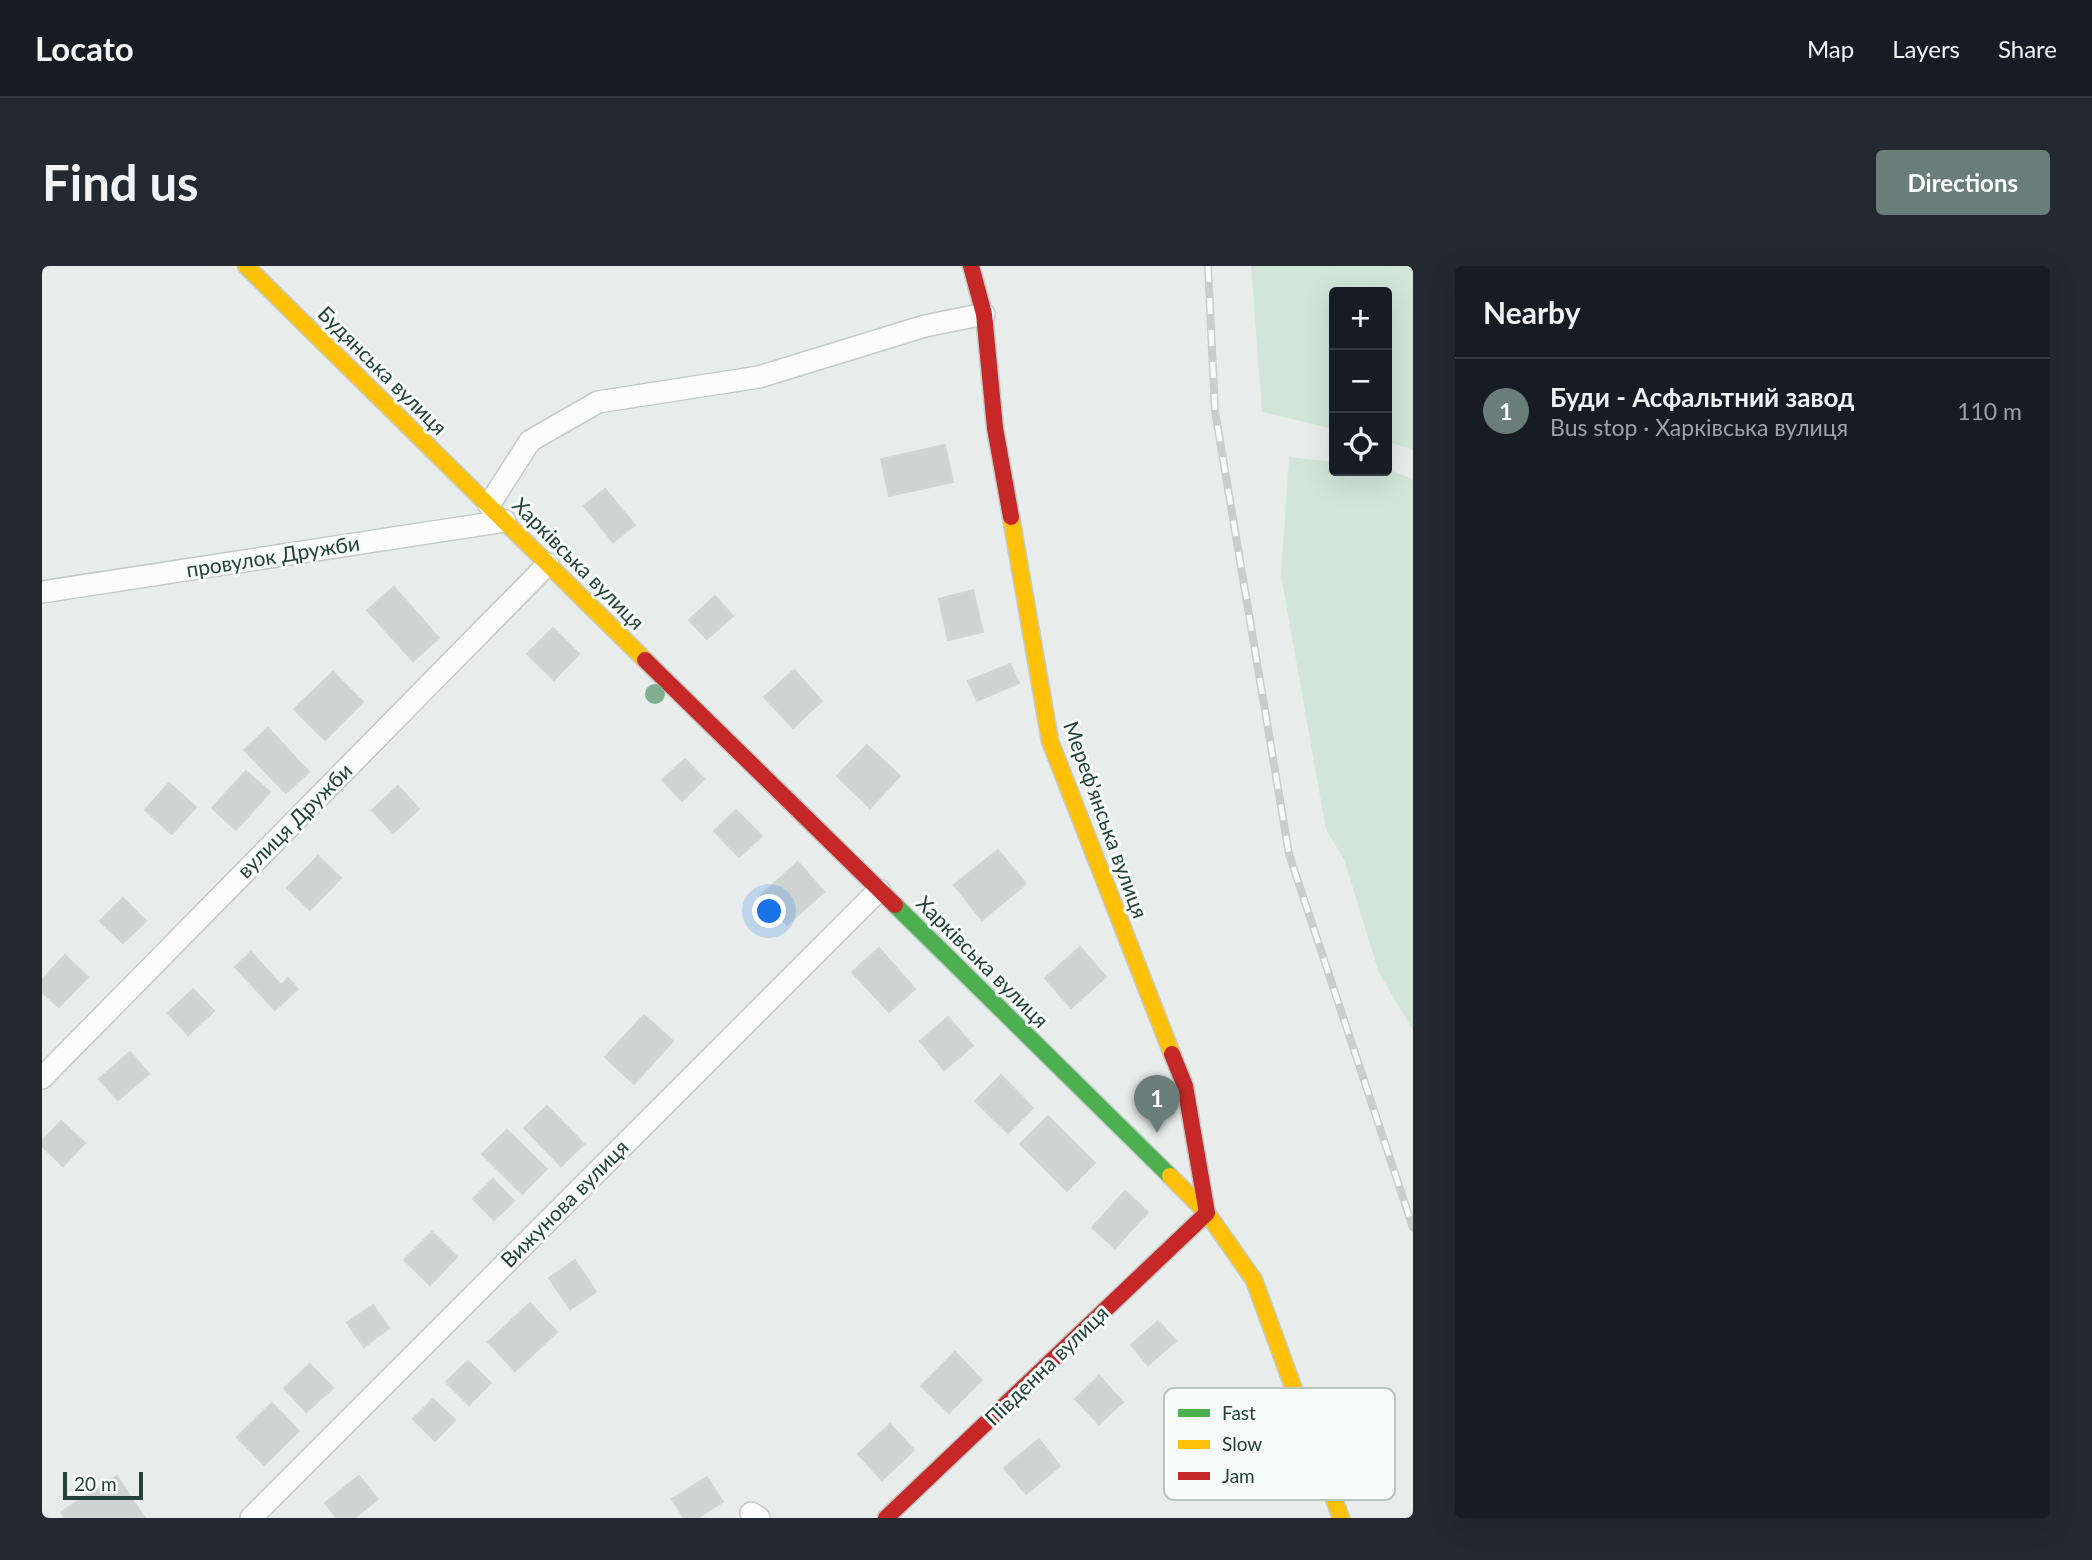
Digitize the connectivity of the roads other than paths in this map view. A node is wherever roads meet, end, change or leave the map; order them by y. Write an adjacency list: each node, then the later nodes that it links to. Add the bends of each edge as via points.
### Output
1 (246, 266): 4 (street, Будянська вулиця)
2 (971, 266): 3 (street, Мереф'янська вулиця)
3 (984, 314): 4 (street, via 925,326 759,377 598,402 530,441); 10 (street, Мереф'янська вулиця, via 995,428 1050,741 1185,1086)
4 (489, 505): 5 (street, Харківська вулиця)
5 (505, 521): 6 (street, Харківська вулиця); 7 (street, провулок Дружби)
6 (548, 564): 8 (street, Харківська вулиця); 9 (street, вулиця Дружби)
7 (42, 592)
8 (880, 890): 10 (street, Харківська вулиця); 13 (street, Вижунова вулиця)
9 (42, 1079)
10 (1207, 1213): 11 (street, Харківська вулиця, via 1254,1280); 14 (street, Південна вулиця)
11 (1293, 1388)
12 (1334, 1500): 15 (street, Харківська вулиця)
13 (251, 1518)
14 (886, 1518)
15 (1341, 1518)

